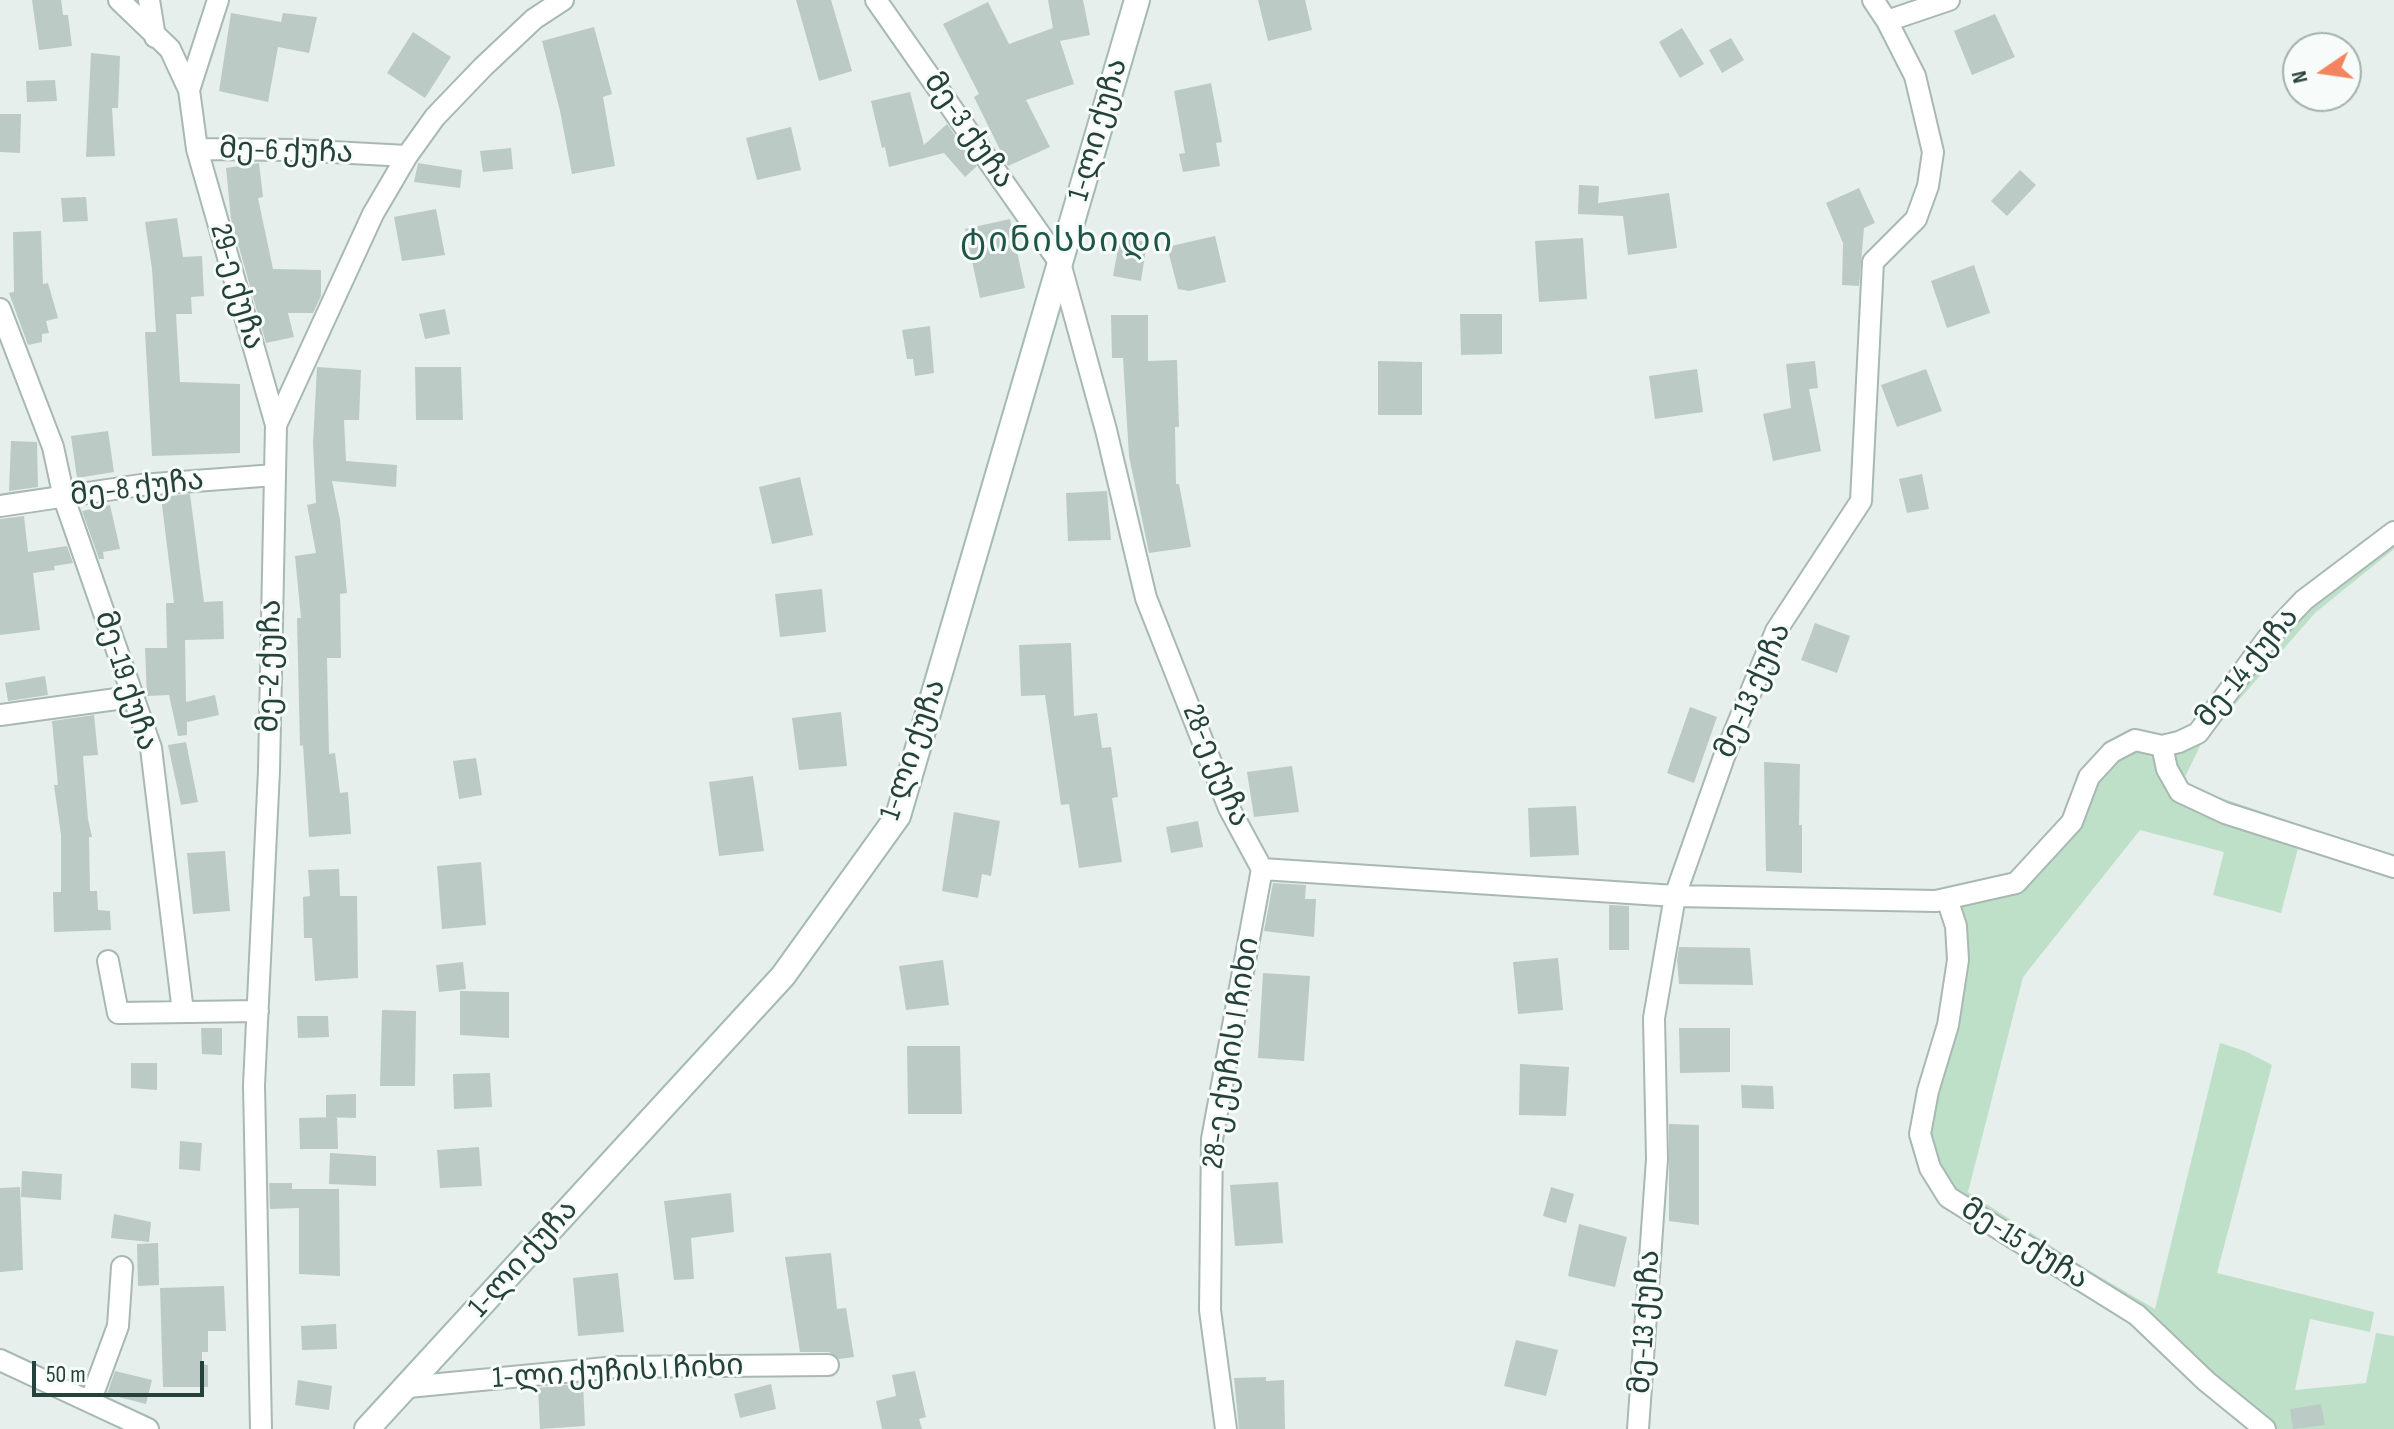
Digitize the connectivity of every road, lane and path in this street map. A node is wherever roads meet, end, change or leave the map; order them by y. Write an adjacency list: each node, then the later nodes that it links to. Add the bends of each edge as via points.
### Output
1 (119, 0): 10 (street, მე-6 ქუჩა)
2 (149, 0): 10 (street)
3 (218, 0): 11 (street)
4 (563, 0): 13 (street, მე-2 ქუჩა, via 534,19 483,67 435,117)
5 (876, 0): 14 (street, მე-3 ქუჩა)
6 (1137, 0): 14 (main road, 1-ლი ქუჩა)
7 (1873, 0): 9 (street, მე-13 ქუჩა)
8 (1949, 0): 9 (street)
9 (1887, 21): 26 (street, მე-13 ქუჩა, via 1915,76 1933,152 1916,219 1873,262 1861,501 1776,631)
10 (155, 37): 11 (street, მე-6 ქუჩა, via 170,49)
11 (189, 90): 12 (street, მე-6 ქუჩა)
12 (197, 149): 13 (street, მე-6 ქუჩა); 16 (street, 29-ე ქუჩა)
13 (407, 156): 16 (street, მე-2 ქუჩა, via 373,214)
14 (1060, 263): 25 (street, 28-ე ქუჩა, via 1146,598 1229,808); 34 (main road, 1-ლი ქუჩა, via 898,816 783,976)
15 (0, 309): 18 (street, მე-19 ქუჩა, via 53,447)
16 (276, 425): 17 (street, მე-2 ქუჩა)
17 (275, 475): 18 (street, მე-8 ქუჩა, via 141,485); 29 (street, მე-2 ქუჩა)
18 (64, 498): 19 (street, მე-8 ქუჩა); 21 (street, მე-19 ქუჩა)
19 (0, 506)
20 (2394, 532): 23 (street, მე-14 ქუჩა, via 2304,600 2267,639 2198,733)
21 (131, 697): 22 (street); 30 (street, მე-19 ქუჩა, via 151,748)
22 (0, 715)
23 (2162, 746): 24 (street, via 2180,792 2225,813); 27 (street, მე-14 ქუჩა, via 2135,740 2112,752 2089,777 2072,822 2016,883)
24 (2394, 867)
25 (1262, 869): 26 (street); 39 (street, 28-ე ქუჩის I ჩიხი, via 1212,1139 1210,1310)
26 (1675, 896): 27 (street, მე-14 ქუჩა); 40 (street, მე-13 ქუჩა, via 1654,1018 1657,1159)
27 (1947, 899): 41 (street, მე-15 ქუჩა, via 1956,926 1958,960 1948,1025 1920,1134 1930,1168 1948,1197 2137,1315)
28 (108, 961): 30 (street, via 118,1013)
29 (258, 1011): 30 (street); 37 (street, მე-2 ქუჩა, via 254,1085)
30 (183, 1012)
31 (122, 1267): 35 (street, via 118,1326)
32 (0, 1360): 35 (street)
33 (828, 1365): 34 (street, 1-ლი ქუჩის I ჩიხი, via 616,1367)
34 (408, 1387): 38 (main road, 1-ლი ქუჩა)
35 (90, 1402): 36 (street)
36 (148, 1429)
37 (261, 1429)
38 (367, 1429)
39 (1226, 1429)
40 (1638, 1429)
41 (2265, 1429)

